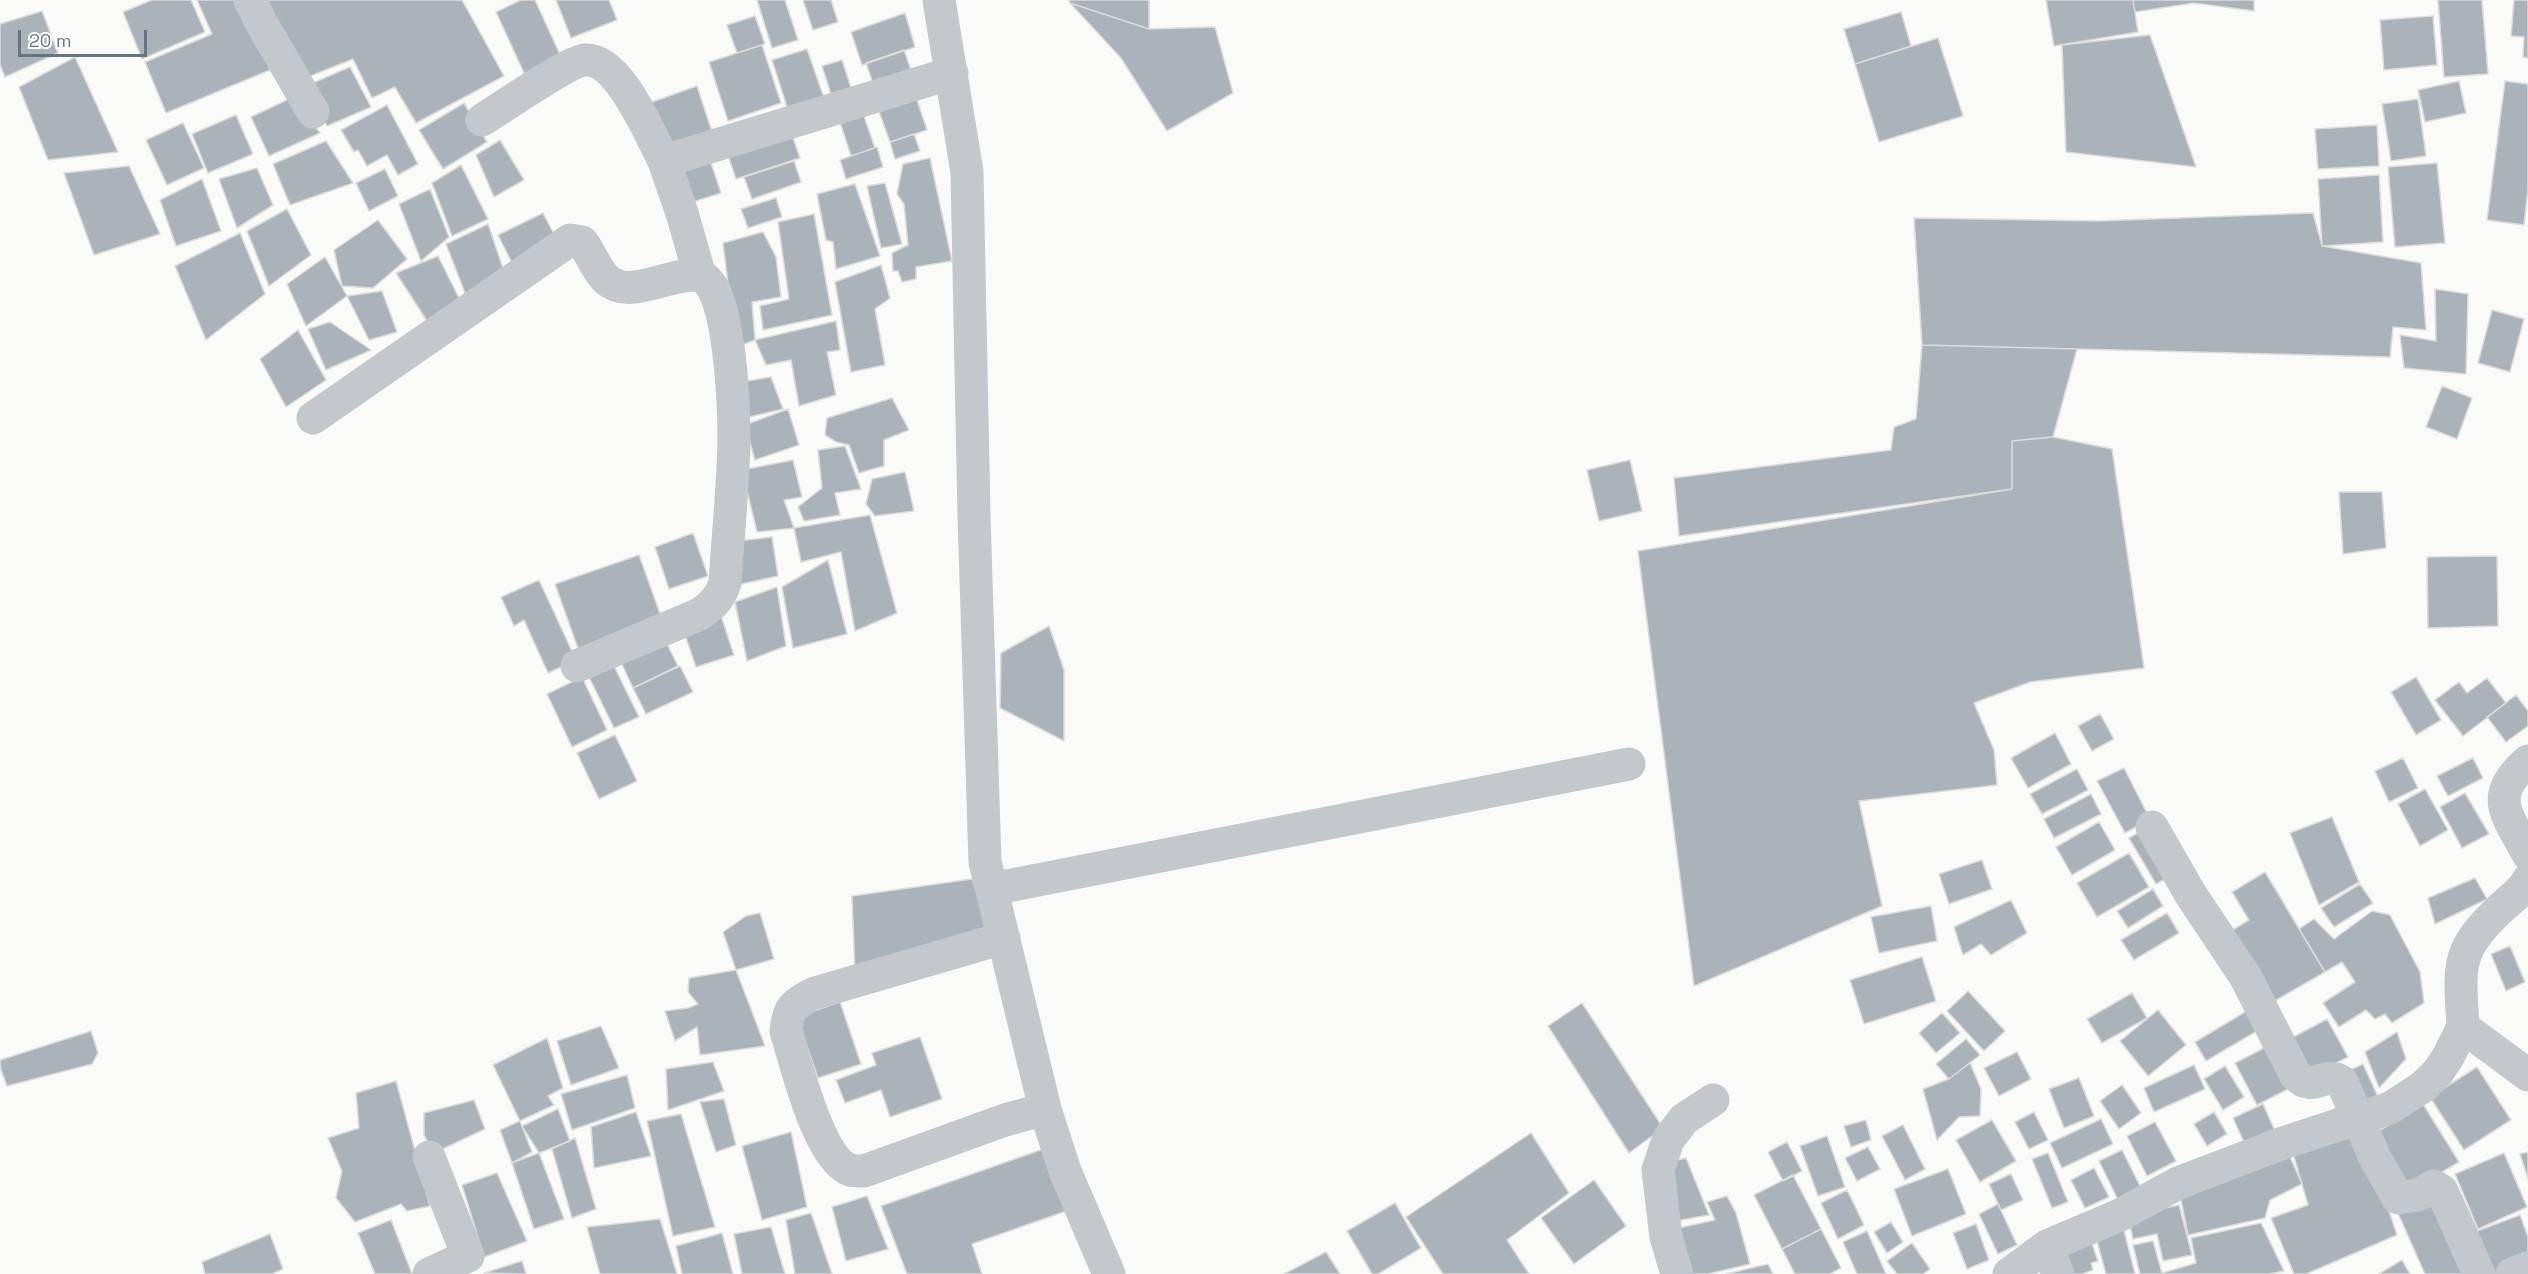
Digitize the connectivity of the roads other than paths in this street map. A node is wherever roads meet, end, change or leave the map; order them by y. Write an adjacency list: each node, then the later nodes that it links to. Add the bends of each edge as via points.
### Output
1 (250, 0): 4 (street)
2 (939, 0): 3 (street)
3 (952, 73): 6 (street); 15 (street, via 967,172 985,862)
4 (313, 112)
5 (482, 120): 6 (street, via 570,65 590,60 605,66 621,82)
6 (664, 161): 7 (street)
7 (700, 276): 8 (street, via 624,287 601,272 582,242 570,240); 9 (street, via 708,280 717,295 728,342 734,440 725,583 721,595 700,614)
8 (313, 418)
9 (577, 666)
10 (2528, 761): 13 (street, via 2506,784 2503,801)
11 (1629, 764): 15 (street)
12 (2152, 826): 21 (street, via 2191,895 2246,976 2295,1074 2310,1084 2336,1078 2342,1082)
13 (2528, 854)
14 (2528, 880): 17 (street, via 2472,937 2463,958)
15 (992, 889): 16 (street)
16 (1004, 938): 20 (street); 20 (street, via 814,993 797,1002 787,1015 786,1031 819,1135 836,1160 849,1169 864,1171)
17 (2463, 1027): 18 (street); 21 (street, via 2448,1057 2424,1086 2390,1108)
18 (2528, 1075)
19 (1713, 1100): 28 (street, via 1684,1119 1668,1140 1658,1170 1666,1237)
20 (1045, 1109): 27 (street, via 1065,1171)
21 (2359, 1119): 23 (street, via 2178,1183 2120,1215); 30 (street, via 2398,1198 2418,1195 2434,1186 2442,1191)
22 (429, 1157): 24 (street)
23 (2053, 1260): 29 (street)
24 (472, 1265): 26 (street)
25 (2528, 1269): 31 (street)
26 (429, 1274)
27 (1109, 1274)
28 (1677, 1274)
29 (2009, 1274)
30 (2479, 1274)
31 (2512, 1274)

